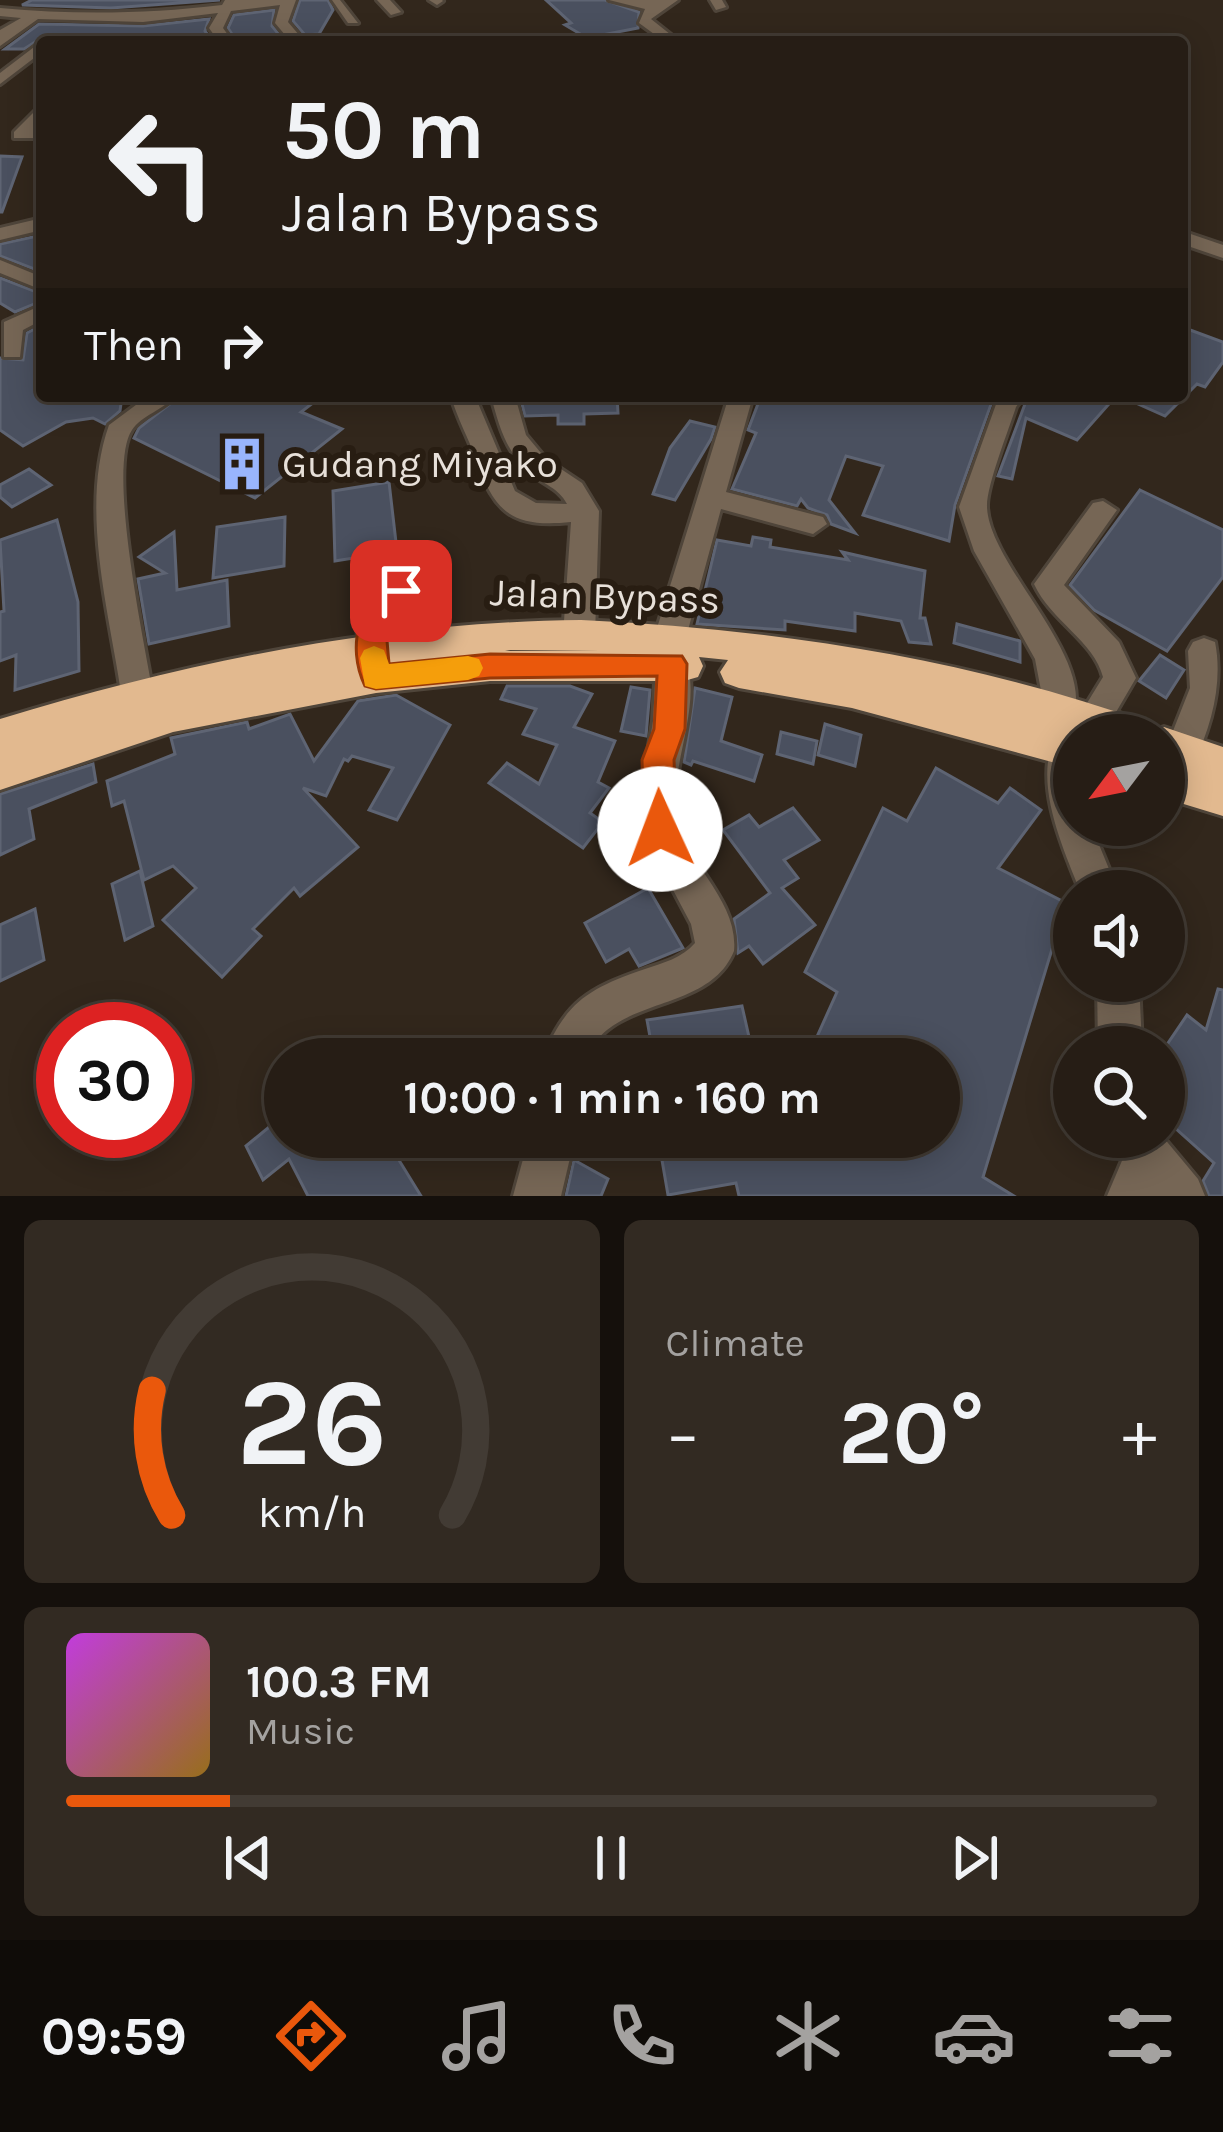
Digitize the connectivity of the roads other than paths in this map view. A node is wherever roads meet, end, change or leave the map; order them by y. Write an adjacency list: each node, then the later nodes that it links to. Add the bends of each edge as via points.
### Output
1 (138, 0): 13 (street)
2 (356, 0): 15 (street, via 336,3)
3 (383, 0): 10 (street)
4 (615, 0): 8 (street)
5 (672, 0): 8 (street)
6 (289, 1): 7 (street); 19 (street, via 281,22)
7 (230, 3): 14 (street); 18 (street, via 216,28)
8 (656, 7): 20 (street, via 645,22)
9 (0, 12): 11 (street)
10 (395, 12)
11 (37, 14): 12 (street); 21 (street, via 0,35 11,36)
12 (74, 18): 13 (street); 16 (street)
13 (118, 18): 14 (street)
14 (143, 18): 17 (street)
15 (352, 20)
16 (53, 36)
17 (140, 36)
18 (222, 36)
19 (293, 36)
20 (665, 36)
21 (0, 46): 22 (street)
22 (36, 46)
23 (36, 50): 24 (street)
24 (0, 80)
25 (36, 116): 26 (street, via 20,135)
26 (36, 134)
27 (36, 225): 28 (street)
28 (0, 234)
29 (1188, 239): 30 (street)
30 (1223, 252)
31 (0, 266): 32 (street)
32 (36, 280)
33 (36, 314): 34 (street, via 12,327)
34 (6, 353): 35 (street)
35 (36, 356)
36 (155, 402): 50 (street, via 121,425 111,461)
37 (465, 402): 44 (street, via 494,483 508,499 524,511)
38 (505, 402): 44 (street, via 514,437 573,489)
39 (739, 402): 41 (street)
40 (1007, 402): 51 (street, via 974,507 988,550 1051,658)
41 (710, 498): 43 (street); 48 (street)
42 (1103, 510): 52 (street, via 1048,584 1118,662 1120,678)
43 (813, 524)
44 (585, 525): 46 (street)
45 (423, 579): 49 (street, via 380,604)
46 (579, 635): 48 (highway, Jalan Bypass); 49 (highway, Jalan Bypass, via 436,640)
47 (1204, 651): 54 (street, via 1211,665 1206,688)
48 (671, 653): 49 (highway, Jalan Bypass, via 490,666); 53 (highway, Jalan Bypass); 61 (street, via 669,729 658,760 660,829 715,928 717,947 694,969 586,1018)
49 (375, 664): 50 (highway, Jalan Bypass, via 237,673); 59 (highway, Jalan Bypass, via 173,715)
50 (138, 699): 55 (highway, Jalan Bypass)
51 (1067, 714)
52 (1089, 714)
53 (1053, 729)
54 (1185, 729)
55 (0, 737)
56 (1185, 760): 57 (highway)
57 (1223, 765)
58 (1185, 769): 60 (highway)
59 (0, 771)
60 (1223, 797)
61 (570, 1038)
62 (547, 1158): 64 (street)
63 (1140, 1163): 65 (street)
64 (537, 1196)
65 (1181, 1196)

